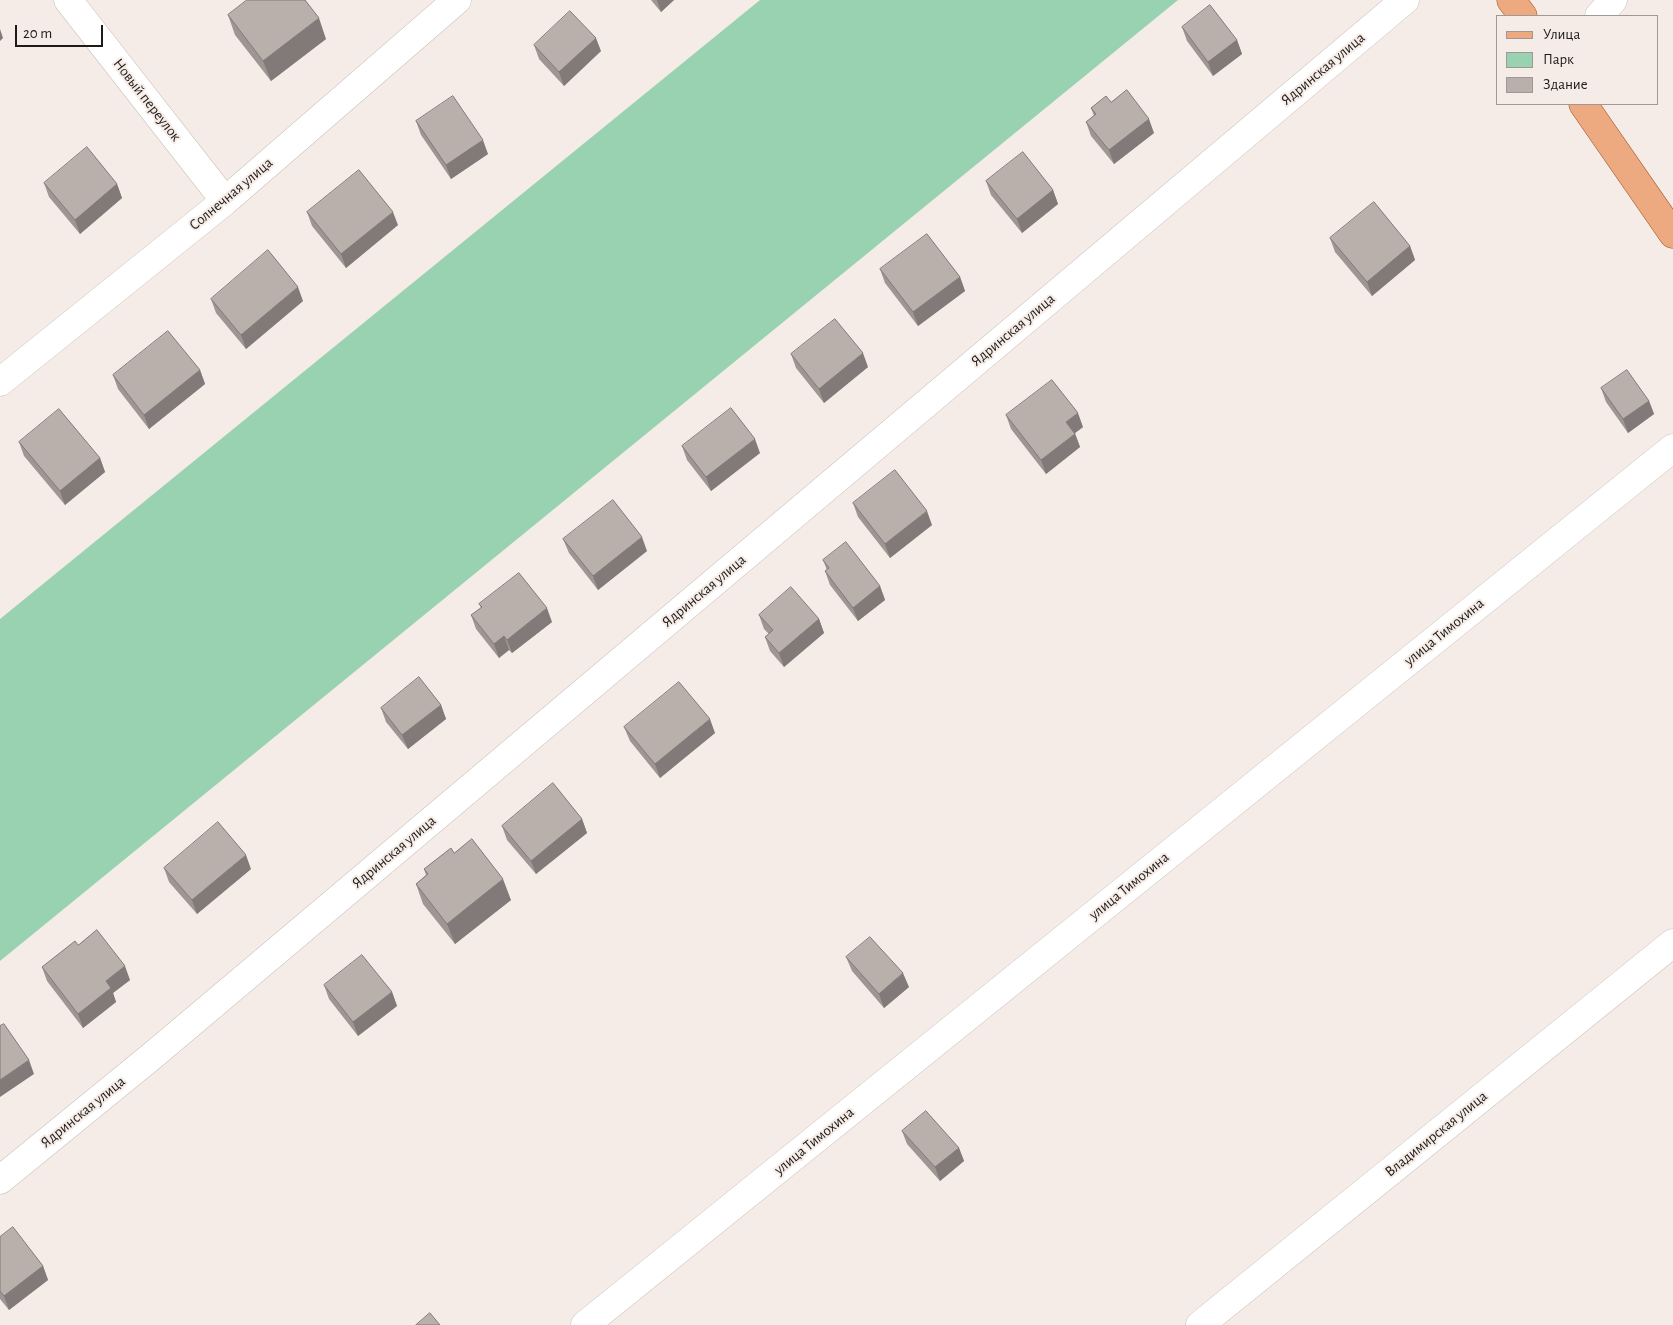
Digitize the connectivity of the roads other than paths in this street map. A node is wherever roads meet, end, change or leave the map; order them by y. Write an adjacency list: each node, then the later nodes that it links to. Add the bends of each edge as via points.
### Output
1 (68, 0): 9 (street, Новый переулок)
2 (457, 0): 9 (street, Солнечная улица)
3 (1405, 0): 14 (street, Ядринская улица, via 159,1050)
4 (1511, 0): 6 (main road)
5 (1613, 0): 7 (street)
6 (1521, 15)
7 (1599, 15)
8 (1584, 105): 10 (main road)
9 (225, 201): 11 (street, Солнечная улица)
10 (1673, 234)
11 (0, 382)
12 (1673, 448): 15 (street, улица Тимохина)
13 (1673, 943): 16 (street, Владимирская улица)
14 (0, 1180)
15 (585, 1325)
16 (1200, 1325)

